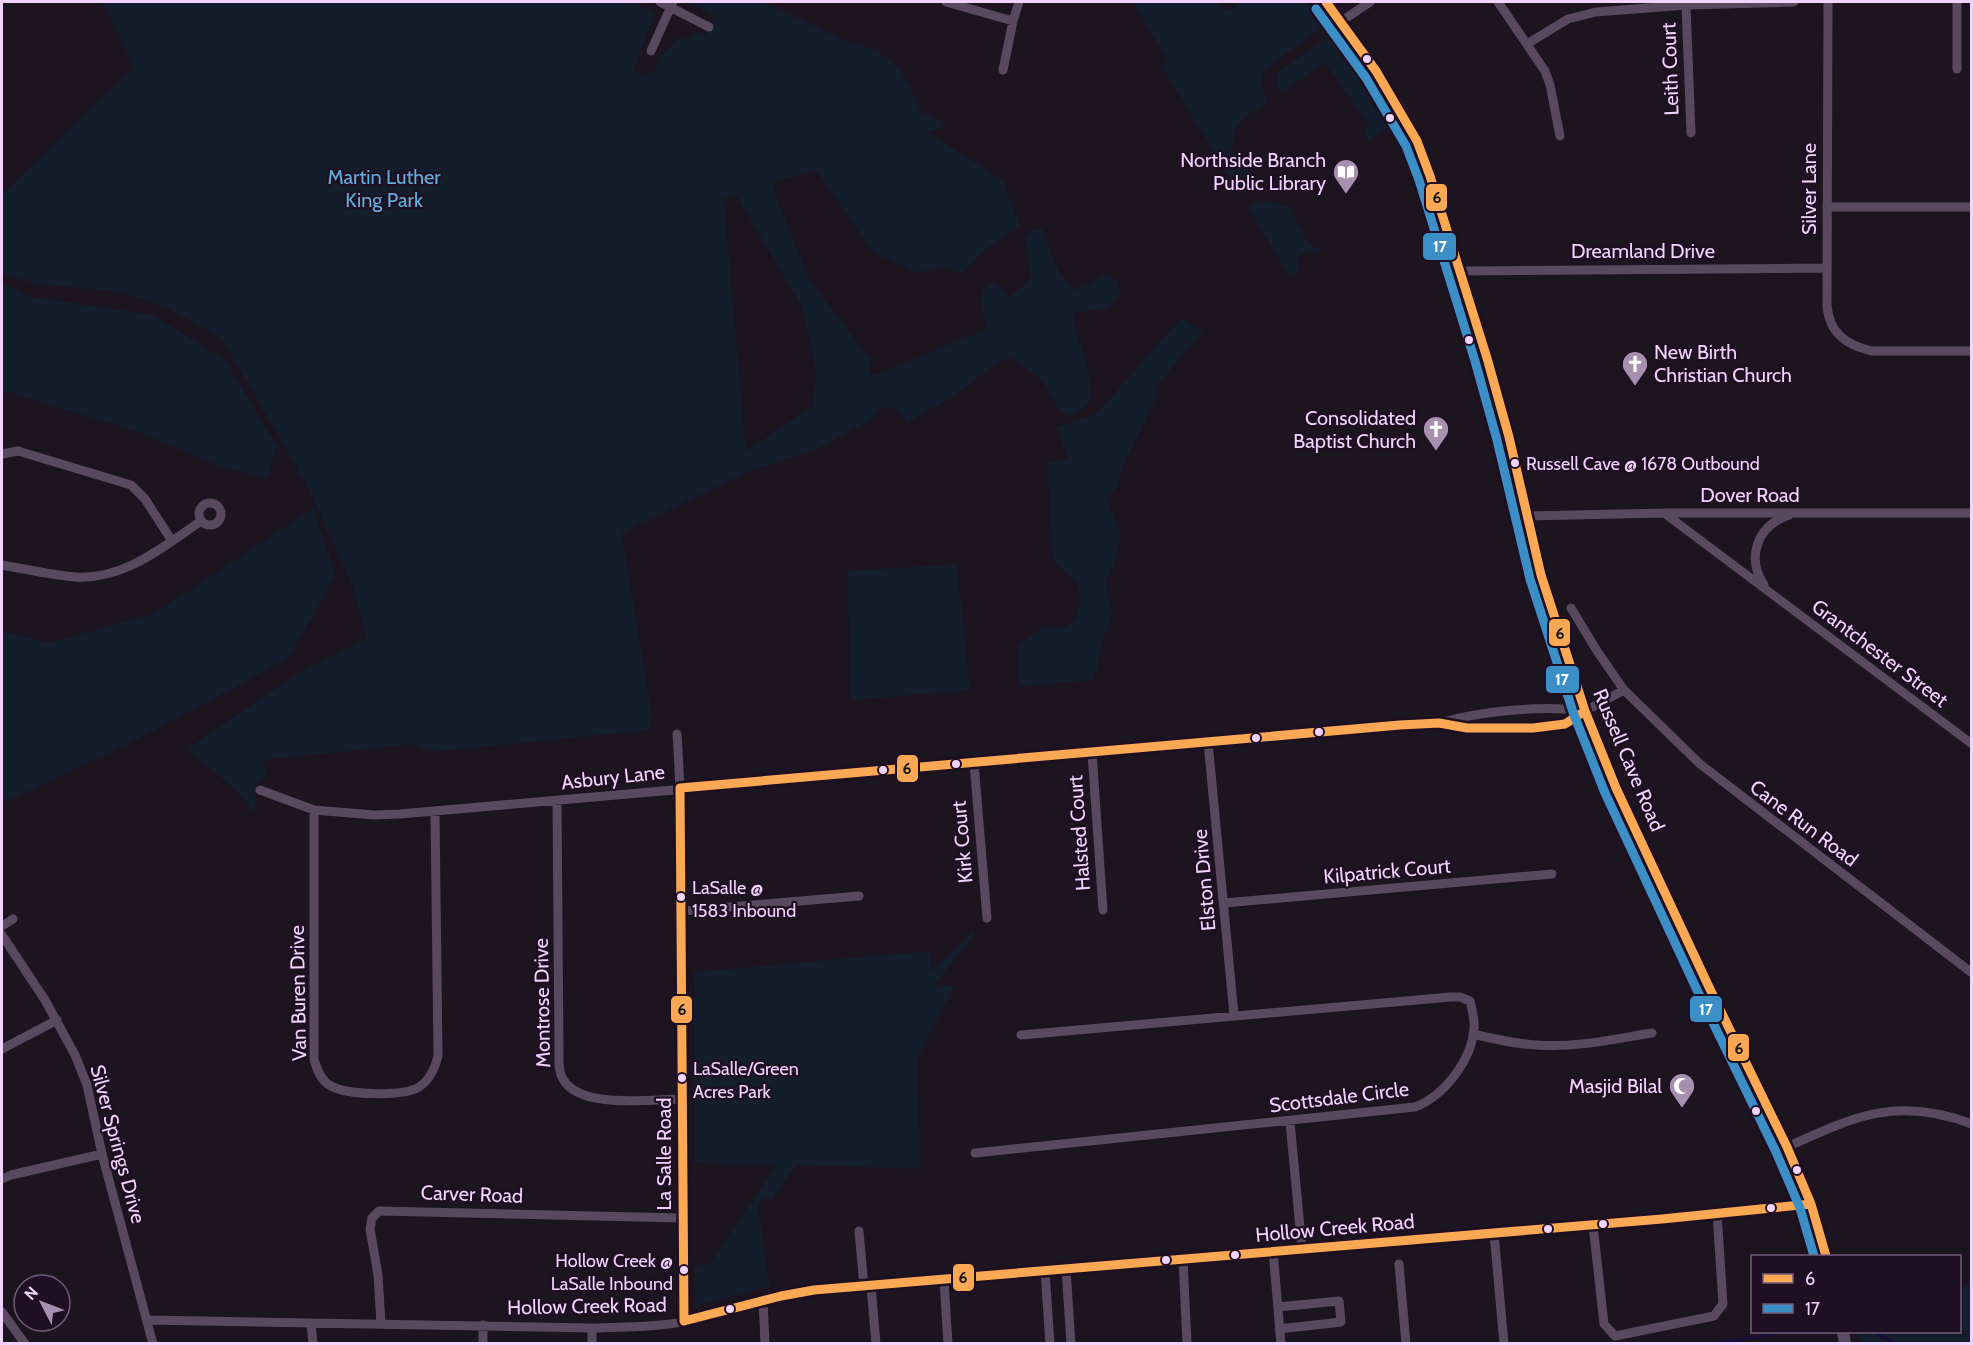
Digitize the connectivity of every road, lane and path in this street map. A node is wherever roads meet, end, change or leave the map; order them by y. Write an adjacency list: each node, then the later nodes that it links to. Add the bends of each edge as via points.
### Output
1 (660, 2): 10 (street)
2 (946, 2): 12 (street)
3 (1019, 2): 12 (street)
4 (1326, 2): 13 (main road, Russell Cave Road)
5 (1370, 2): 13 (street)
6 (1498, 2): 15 (street)
7 (1794, 2): 11 (street)
8 (1828, 2): 21 (street, Silver Lane)
9 (1957, 2): 17 (street)
10 (672, 4): 14 (street); 16 (street)
11 (1686, 5): 15 (street, via 1581,15); 19 (street, Leith Court)
12 (1013, 21): 18 (street)
13 (1340, 22): 24 (main road, Russell Cave Road, via 1417,141)
14 (709, 27)
15 (1527, 44): 20 (street, via 1545,71)
16 (651, 51)
17 (1957, 69)
18 (1003, 70)
19 (1691, 132)
20 (1560, 136)
21 (1827, 207): 22 (street); 23 (street, Silver Lane)
22 (1971, 207)
23 (1827, 268): 24 (street, Dreamland Drive); 25 (street, Silver Lane, via 1831,323 1836,333 1856,348)
24 (1460, 271): 30 (main road, Russell Cave Road, via 1495,385)
25 (1971, 351)
26 (2, 454): 32 (street, via 18,451 131,485)
27 (1664, 513): 28 (street, Dover Road); 30 (street, Dover Road); 34 (street, Grantchester Street)
28 (1797, 513): 29 (street, Dover Road); 34 (street, Grantchester Street, via 1771,524 1759,539 1755,560)
29 (1971, 513)
30 (1528, 516): 37 (main road, Russell Cave Road, via 1544,585)
31 (201, 521): 32 (street)
32 (172, 540): 33 (street, via 134,564 96,576 70,576)
33 (2, 565)
34 (1768, 590): 41 (street, Grantchester Street)
35 (1571, 608): 36 (street, Cane Run Road)
36 (1624, 690): 37 (street); 58 (street, Cane Run Road, via 1725,785)
37 (1585, 711): 38 (street, Asbury Lane, via 1559,707 1465,716); 38 (street, Asbury Lane, via 1565,724 1533,729 1467,728); 68 (main road, Russell Cave Road, via 1621,799)
38 (1439, 723): 40 (street, Asbury Lane)
39 (677, 734): 44 (street, La Salle Road)
40 (1208, 742): 42 (street, Asbury Lane); 51 (street, Elston Drive)
41 (1971, 744)
42 (1092, 753): 43 (street, Asbury Lane); 52 (street, Halsted Court)
43 (974, 763): 44 (street, Asbury Lane); 54 (street, Kirk Court)
44 (680, 788): 46 (street, Asbury Lane); 53 (street, La Salle Road)
45 (260, 790): 47 (street, Asbury Lane)
46 (557, 801): 48 (street, Asbury Lane); 65 (street, Montrose Drive, via 561,1077 571,1089 591,1098)
47 (314, 810): 48 (street, Asbury Lane, via 374,815); 48 (street, Van Buren Drive, via 316,1069 325,1082 338,1089 397,1093 418,1088 426,1081 438,1056)
48 (435, 811)
49 (1552, 874): 51 (street, Kilpatrick Court)
50 (859, 896): 53 (street)
51 (1224, 903): 59 (street, Elston Drive)
52 (1102, 910)
53 (683, 911): 65 (street, La Salle Road)
54 (987, 918)
55 (13, 919): 56 (street)
56 (2, 926)
57 (2, 935): 60 (street, Silver Springs Drive)
58 (1971, 973)
59 (1234, 1015): 62 (street, Scottsdale Circle, via 1460,997 1470,1001); 63 (street, Scottsdale Circle)
60 (57, 1020): 64 (street); 70 (street, Silver Springs Drive, via 87,1085)
61 (1652, 1033): 62 (street, via 1546,1046)
62 (1473, 1034): 66 (street, Scottsdale Circle, via 1453,1078 1425,1103 1406,1109)
63 (1022, 1035)
64 (2, 1049)
65 (682, 1099): 74 (street, La Salle Road)
66 (1290, 1122): 69 (street, Scottsdale Circle); 78 (street)
67 (1971, 1124): 68 (street, via 1926,1111 1886,1111 1855,1117)
68 (1786, 1147): 72 (main road, Russell Cave Road)
69 (975, 1153)
70 (102, 1154): 71 (street); 90 (street, Silver Springs Drive)
71 (2, 1179)
72 (1811, 1204): 73 (street, Hollow Creek Road); 80 (main road, Russell Cave Road)
73 (1717, 1213): 75 (street, Hollow Creek Road); 75 (street, via 1723,1304 1714,1316 1615,1336 1604,1324)
74 (682, 1218): 91 (street, La Salle Road); 93 (street, Carver Road, via 378,1211 370,1229)
75 (1593, 1225): 77 (street, Hollow Creek Road)
76 (859, 1231): 86 (street)
77 (1494, 1233): 78 (street, Hollow Creek Road); 110 (street)
78 (1302, 1249): 79 (street, Hollow Creek Road)
79 (1273, 1251): 81 (street, Hollow Creek Road); 88 (street)
80 (1826, 1255)
81 (1183, 1259): 83 (street, Hollow Creek Road); 107 (street)
82 (1399, 1264): 109 (street)
83 (1066, 1269): 84 (street, Hollow Creek Road); 106 (street)
84 (1046, 1271): 85 (street, Hollow Creek Road); 105 (street)
85 (944, 1280): 86 (street, Hollow Creek Road); 104 (street)
86 (867, 1286): 87 (street, Hollow Creek Road); 103 (street)
87 (763, 1299): 91 (street, Hollow Creek Road); 102 (street)
88 (1278, 1307): 96 (street); 96 (street, via 1339,1301 1341,1322)
89 (2, 1312): 97 (street)
90 (147, 1320): 92 (street, Hollow Creek Road); 98 (street, Silver Springs Drive)
91 (684, 1321): 95 (street, Hollow Creek Road)
92 (311, 1323): 93 (street, Hollow Creek Road); 99 (street)
93 (381, 1324): 94 (street, Hollow Creek Road)
94 (483, 1325): 95 (street, Hollow Creek Road); 100 (street)
95 (592, 1328): 101 (street)
96 (1279, 1329): 108 (street)
97 (25, 1344)
98 (153, 1344)
99 (313, 1344)
100 (483, 1344)
101 (592, 1344)
102 (765, 1344)
103 (876, 1344)
104 (948, 1344)
105 (1050, 1344)
106 (1071, 1344)
107 (1187, 1344)
108 (1281, 1344)
109 (1406, 1344)
110 (1504, 1344)

